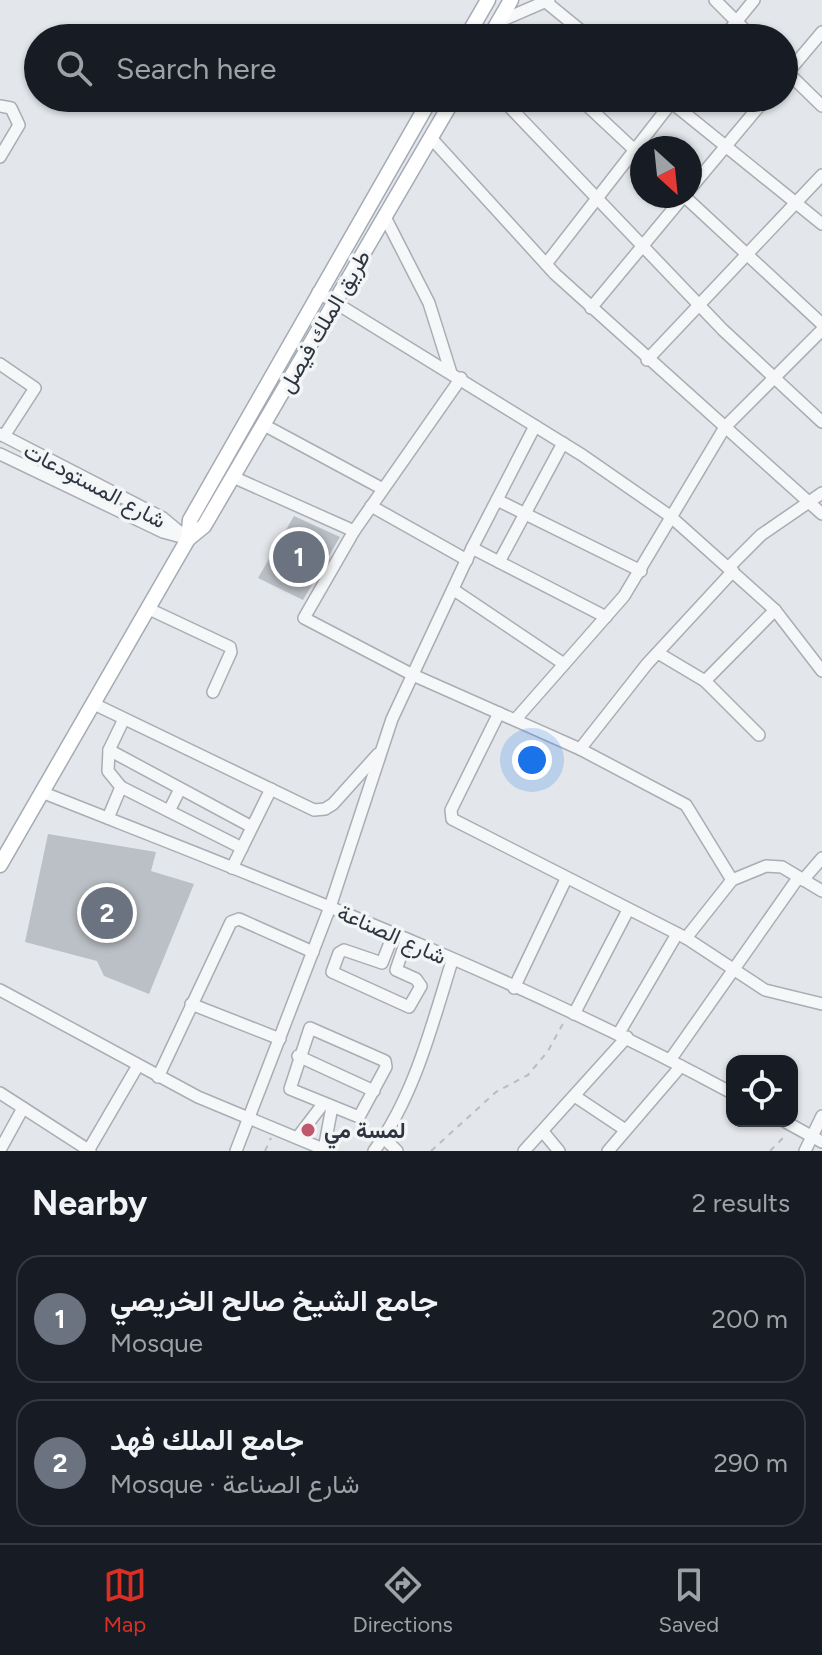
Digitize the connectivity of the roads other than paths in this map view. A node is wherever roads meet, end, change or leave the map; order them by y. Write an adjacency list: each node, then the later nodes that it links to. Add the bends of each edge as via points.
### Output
1 (488, 0): 8 (main road)
2 (511, 0): 7 (main road)
3 (715, 0): 6 (street)
4 (754, 0): 6 (street)
5 (547, 1): 7 (street); 9 (street)
6 (737, 21): 10 (street); 11 (street)
7 (498, 22)
8 (474, 24)
9 (574, 24)
10 (735, 24)
11 (740, 24)
12 (822, 32): 13 (street)
13 (798, 59)
14 (798, 85): 16 (street)
15 (0, 106): 28 (street, via 11,108 19,125)
16 (822, 106)
17 (423, 112): 41 (main road, طريق الملك فيصل)
18 (446, 112): 25 (main road, طريق الملك فيصل)
19 (514, 112): 32 (street)
20 (594, 112): 26 (street)
21 (663, 112): 24 (street)
22 (686, 112): 27 (street)
23 (754, 112): 27 (street)
24 (649, 136)
25 (431, 138): 36 (main road, طريق الملك فيصل); 40 (street)
26 (630, 146)
27 (726, 146): 30 (street); 33 (street)
28 (0, 157)
29 (630, 163): 32 (street)
30 (702, 175)
31 (822, 175): 33 (street)
32 (597, 198): 38 (street); 40 (street)
33 (795, 203): 37 (street); 39 (street)
34 (674, 208): 38 (street)
35 (697, 208): 39 (street)
36 (385, 217): 42 (main road, طريق الملك فيصل); 49 (street, via 429,303)
37 (822, 224)
38 (643, 246): 43 (street); 44 (street)
39 (747, 254): 43 (street); 45 (street)
40 (546, 264): 44 (street)
41 (318, 292): 42 (street); 68 (main road, طريق الملك فيصل, via 190,520)
42 (335, 304): 49 (street); 52 (main road, طريق الملك فيصل)
43 (699, 304): 47 (street); 50 (street)
44 (591, 308): 47 (street)
45 (822, 324)
46 (822, 330): 50 (street)
47 (647, 360): 54 (street)
48 (0, 364): 55 (street, via 35,388)
49 (456, 376): 53 (street); 59 (street)
50 (775, 378): 51 (street); 54 (street)
51 (822, 422)
52 (264, 425): 58 (main road, طريق الملك فيصل); 59 (street)
53 (535, 426): 56 (street); 61 (street)
54 (725, 427): 62 (street); 66 (street)
55 (2, 435): 68 (street, شارع المستودعات, via 163,518)
56 (563, 443): 64 (street); 66 (street)
57 (0, 454): 68 (street)
58 (233, 477): 67 (street); 68 (main road, طريق الملك فيصل, via 204,526)
59 (383, 489): 63 (street)
60 (822, 493): 62 (street)
61 (497, 500): 64 (street); 69 (street)
62 (808, 502): 65 (street); 72 (street, via 761,535)
63 (371, 506): 67 (street); 70 (street)
64 (526, 514): 71 (street); 73 (street)
65 (822, 514)
66 (670, 516): 72 (street); 73 (street)
67 (354, 531): 81 (street, via 304,618)
68 (188, 539): 75 (main road, طريق الملك فيصل)
69 (472, 548): 70 (street); 71 (street)
70 (467, 560): 74 (street)
71 (499, 562): 77 (street)
72 (731, 569): 76 (street); 78 (street)
73 (641, 571): 77 (street)
74 (454, 590): 79 (street); 81 (street)
75 (149, 609): 83 (street, via 230,647); 84 (main road, طريق الملك فيصل)
76 (775, 610): 80 (street); 82 (street)
77 (606, 617): 79 (street)
78 (658, 653): 82 (street); 89 (street)
79 (564, 664): 87 (street)
80 (822, 671)
81 (413, 675): 85 (street); 91 (street)
82 (705, 681): 88 (street)
83 (213, 692)
84 (94, 704): 86 (street); 95 (main road, طريق الملك فيصل)
85 (499, 713): 87 (street); 103 (street, via 451,810 452,819)
86 (124, 719): 90 (street); 94 (street)
87 (515, 720): 89 (street)
88 (759, 735)
89 (580, 749): 105 (street, via 686,805)
90 (109, 750): 92 (street, via 108,771); 93 (street)
91 (381, 751): 94 (street, via 325,809 314,810); 107 (street)
92 (121, 787): 96 (street); 97 (street)
93 (180, 789): 96 (street); 98 (street)
94 (271, 789): 98 (street)
95 (44, 793): 97 (street, شارع الصناعة); 101 (main road, طريق الملك فيصل)
96 (169, 811): 99 (street)
97 (108, 818): 102 (street, شارع الصناعة)
98 (252, 827): 99 (street)
99 (242, 848): 102 (street)
100 (822, 858): 104 (street)
101 (0, 865)
102 (232, 868): 107 (street, شارع الصناعة)
103 (566, 879): 108 (street); 115 (street)
104 (801, 879): 105 (street, via 782,867 766,866); 106 (street); 114 (street)
105 (732, 880): 110 (street)
106 (822, 891)
107 (330, 907): 109 (street, شارع الصناعة); 112 (street)
108 (628, 910): 110 (street); 119 (street)
109 (393, 935): 111 (street, شارع الصناعة); 111 (street, via 382,963 344,950 332,972 409,1007 421,986 396,970)
110 (681, 936): 114 (street); 120 (street)
111 (406, 941): 113 (street, شارع الصناعة)
112 (313, 952): 117 (street, via 239,919 231,922); 121 (street)
113 (452, 961): 115 (street, شارع الصناعة); 137 (street, via 427,1043)
114 (734, 966): 118 (street, via 765,990); 123 (street)
115 (514, 988): 119 (street, شارع الصناعة)
116 (0, 990): 124 (street)
117 (191, 1004): 121 (street); 125 (street)
118 (822, 1004)
119 (572, 1013): 120 (street, شارع الصناعة)
120 (623, 1035): 123 (street, شارع الصناعة); 129 (street)
121 (280, 1039): 133 (street)
122 (298, 1056): 127 (street); 127 (street, via 305,1032 314,1028 381,1058 386,1067); 130 (street, via 290,1089)
123 (676, 1063): 126 (street, شارع الصناعة); 135 (street)
124 (137, 1067): 125 (street); 142 (street)
125 (158, 1077): 133 (street)
126 (726, 1090)
127 (374, 1091): 130 (street, via 359,1117)
128 (0, 1093): 131 (street)
129 (576, 1097): 135 (street); 136 (street)
130 (328, 1106): 138 (street); 141 (street)
131 (23, 1108): 140 (street); 142 (street)
132 (822, 1116): 139 (street)
133 (250, 1118): 138 (street); 143 (street)
134 (794, 1127): 139 (street)
135 (624, 1129): 148 (street)
136 (544, 1133): 146 (street); 147 (street)
137 (383, 1137): 144 (street); 145 (street)
138 (297, 1138): 141 (street)
139 (816, 1139): 149 (street)
140 (3, 1148)
141 (326, 1150)
142 (89, 1151)
143 (236, 1151)
144 (374, 1151)
145 (397, 1151)
146 (524, 1151)
147 (559, 1151)
148 (608, 1151)
149 (805, 1151)

